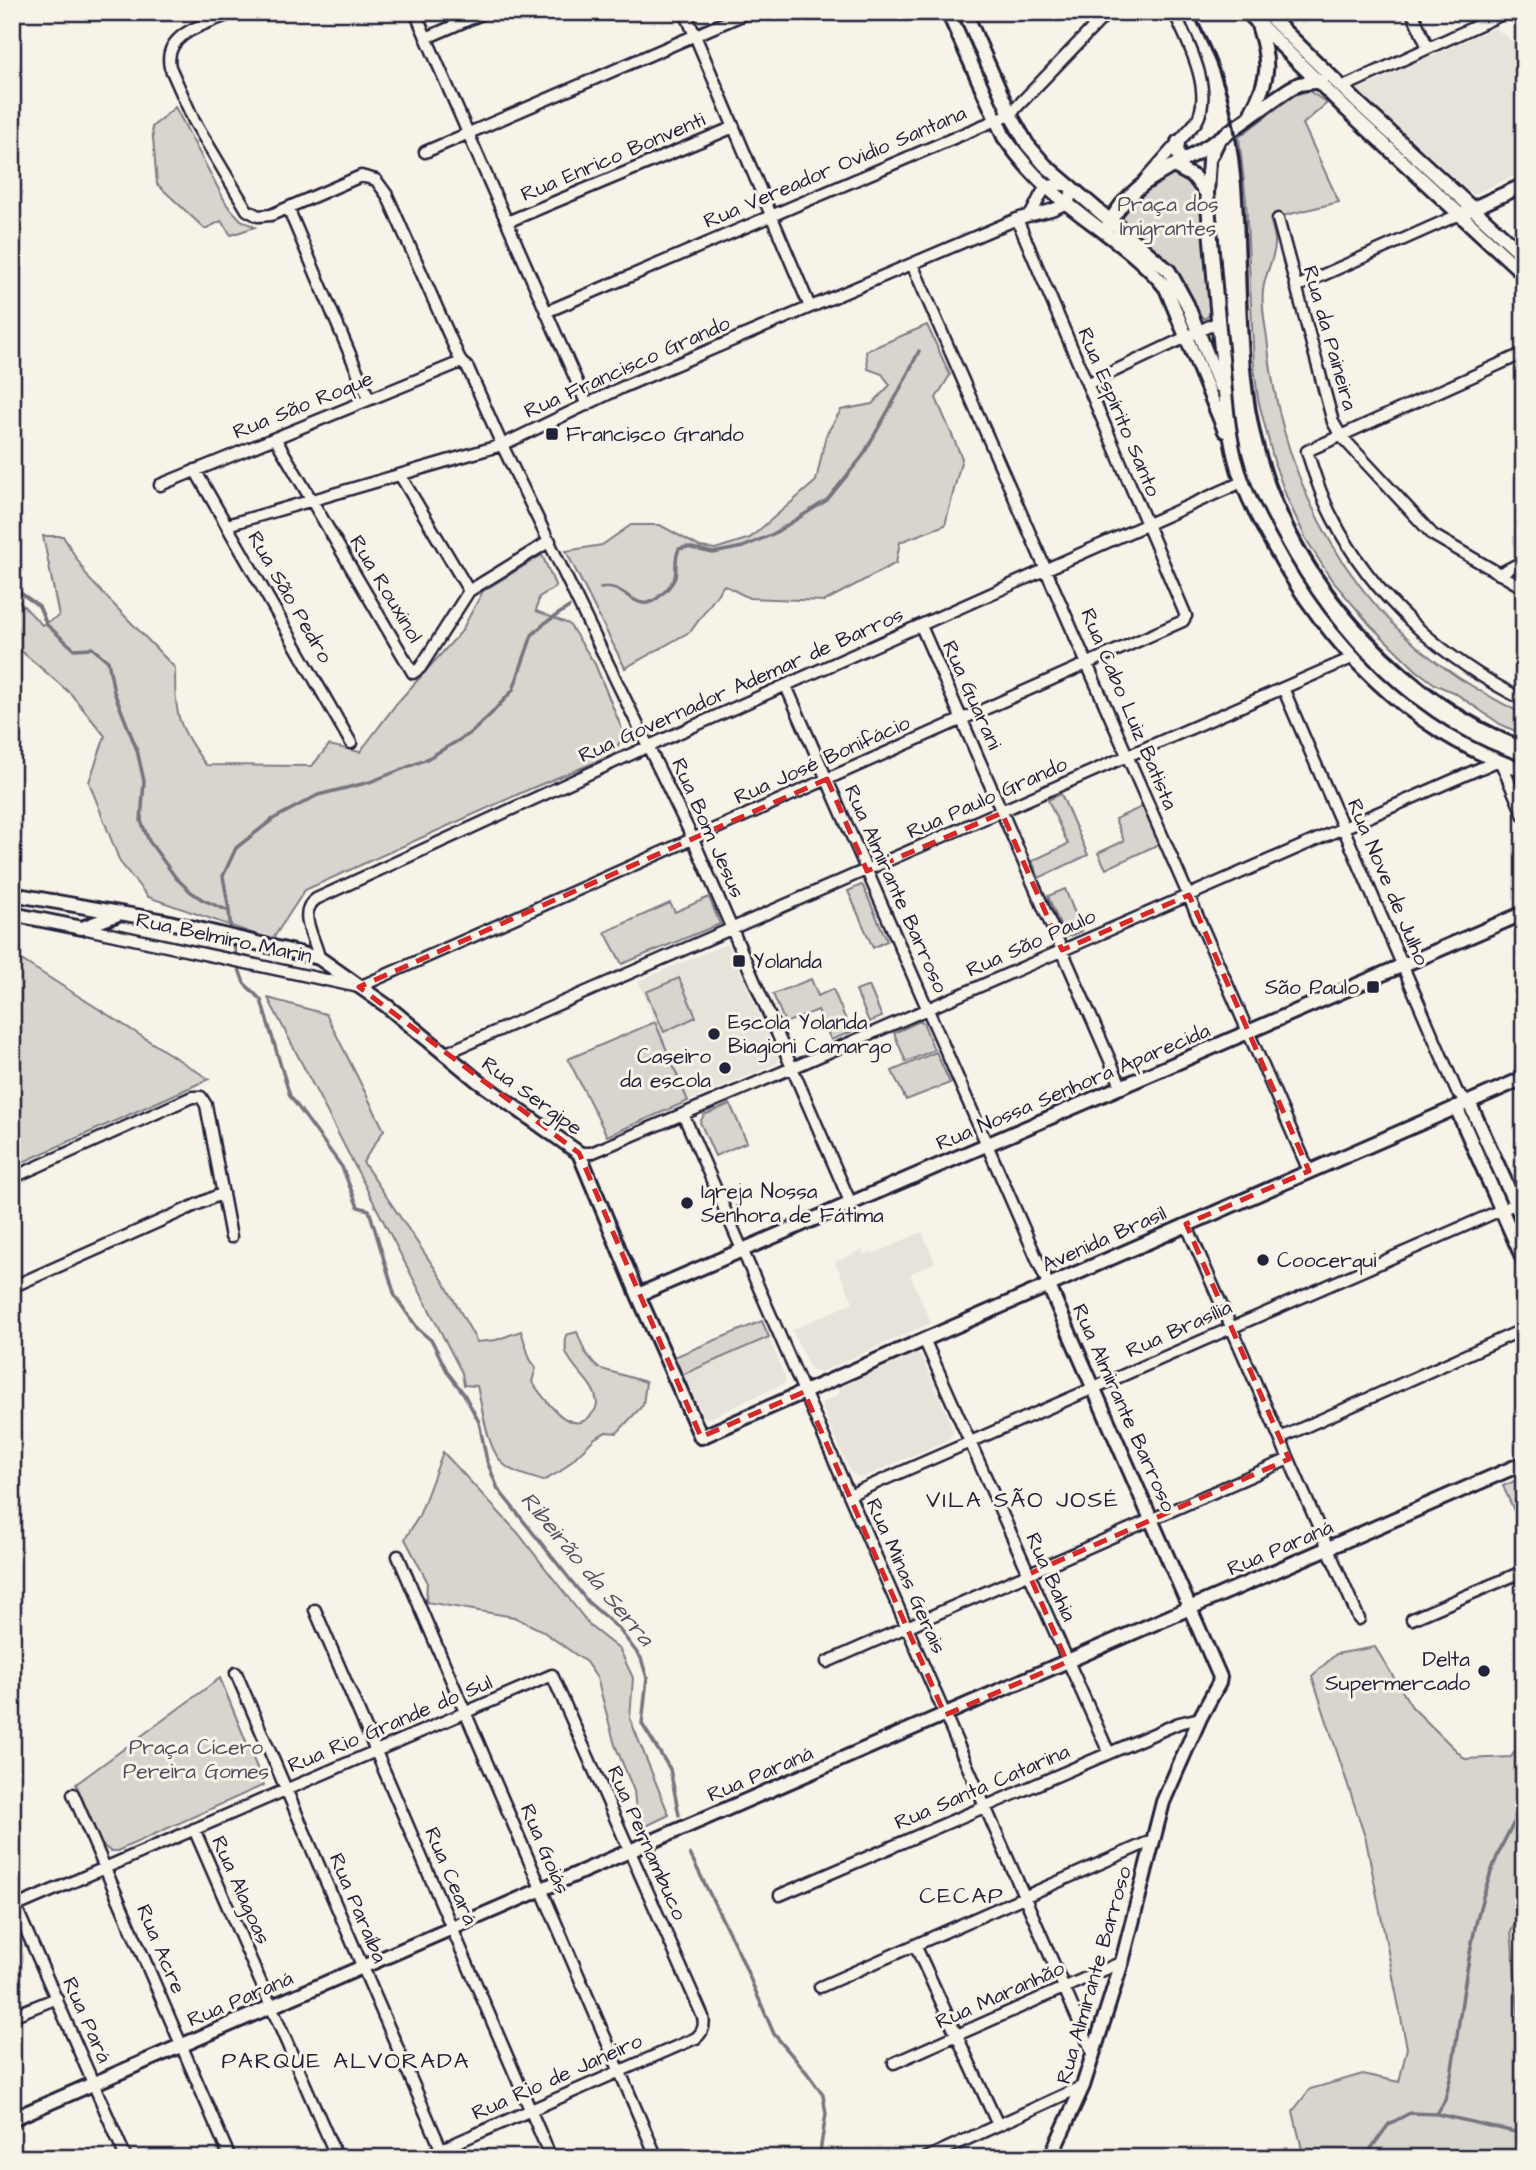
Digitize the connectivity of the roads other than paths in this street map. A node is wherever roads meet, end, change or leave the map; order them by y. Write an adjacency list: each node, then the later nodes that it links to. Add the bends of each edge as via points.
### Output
1 (235, 12): 34 (street, via 182,34 170,48 170,67 194,121 247,210 263,217)
2 (415, 12): 14 (street)
3 (486, 12): 14 (street)
4 (685, 12): 13 (street)
5 (749, 12): 13 (street)
6 (1108, 12): 18 (street, Rua Vereador Ovidio Santana)
7 (1174, 12): 24 (street, via 1196,62 1202,110)
8 (1412, 12): 15 (street)
9 (1507, 12): 15 (street)
10 (968, 14): 12 (street); 18 (street)
11 (1260, 16): 16 (street); 19 (street, via 1268,71)
12 (951, 18): 20 (street)
13 (695, 37): 21 (street); 22 (street)
14 (426, 38): 22 (street)
15 (1428, 48): 17 (street)
16 (1323, 78): 17 (street); 19 (street, via 1299,84); 38 (street)
17 (1341, 88): 36 (street)
18 (1010, 114): 20 (street, Rua Vereador Ovidio Santana); 29 (street, via 1037,157)
19 (1250, 114): 23 (street)
20 (996, 120): 30 (street, via 1015,153); 39 (street, Rua Vereador Ovidio Santana)
21 (734, 127): 39 (street); 43 (street, Rua Enrico Bonventi)
22 (468, 134): 25 (street); 43 (street)
23 (1218, 139): 26 (street); 31 (street, via 1209,160)
24 (1178, 142): 26 (street); 27 (street)
25 (425, 152)
26 (1178, 164): 27 (street); 31 (street)
27 (1144, 181): 32 (street)
28 (1524, 185): 36 (street)
29 (1071, 186): 30 (street); 33 (street); 35 (street)
30 (1047, 187): 33 (street); 37 (street)
31 (1207, 194): 51 (street)
32 (1123, 200): 35 (street); 42 (street)
33 (1067, 202): 37 (street, Rua Francisco Grando); 44 (street)
34 (288, 208): 54 (street, Rua Bom Jesus, via 361,176 376,180 387,195); 56 (street)
35 (1097, 209): 42 (street)
36 (1472, 209): 38 (street); 45 (street)
37 (1031, 214): 40 (street, Rua Francisco Grando)
38 (1458, 215): 47 (street); 48 (street)
39 (771, 216): 49 (street); 50 (street, Rua Vereador Ovidio Santana)
40 (1017, 219): 46 (street, Rua Francisco Grando); 55 (street, Rua Espírito Santo)
41 (1278, 219): 48 (street, Rua da Paineira)
42 (1111, 220): 44 (street); 52 (street, via 1169,271 1181,290)
43 (507, 222): 50 (street)
44 (1106, 234): 52 (street, via 1166,288)
45 (1524, 256)
46 (912, 264): 49 (street, Rua Francisco Grando); 72 (street, Rua Cabo Luiz Batista)
47 (1524, 274)
48 (1296, 287): 59 (street, Rua da Paineira, via 1333,422)
49 (810, 307): 58 (street, Rua Francisco Grando)
50 (546, 312): 58 (street)
51 (1218, 322): 52 (street); 57 (street)
52 (1193, 334): 55 (street); 57 (street); 62 (street)
53 (1524, 353): 59 (street)
54 (461, 362): 56 (street, Rua São Roque); 61 (street, Rua Bom Jesus, via 468,368)
55 (1087, 384): 69 (street, Rua Espírito Santo)
56 (369, 399): 60 (street, Rua São Roque)
57 (1226, 399): 62 (street)
58 (587, 405): 61 (street, Rua Francisco Grando)
59 (1341, 436): 73 (street, Rua da Paineira, via 1433,535); 82 (street, via 1307,451 1331,516 1347,543 1389,600 1419,630 1461,664)
60 (275, 438): 63 (street, Rua São Roque); 67 (street)
61 (502, 446): 64 (street, Rua Francisco Grando); 70 (street, Rua Bom Jesus)
62 (1233, 451): 65 (street)
63 (195, 470): 66 (street, Rua São Roque); 68 (street, Rua São Pedro)
64 (400, 475): 67 (street, Rua Francisco Grando); 75 (street)
65 (1242, 482): 69 (street, Rua Governador Ademar de Barros); 78 (street, via 1296,585)
66 (160, 485)
67 (312, 501): 68 (street, Rua Francisco Grando); 75 (street, Rua Rouxinol, via 413,673 421,668)
68 (227, 525): 84 (street, Rua São Pedro)
69 (1146, 526): 72 (street, Rua Governador Ademar de Barros); 76 (street, Rua Espírito Santo)
70 (550, 541): 75 (street, Rua Rouxinol); 85 (street, Rua Bom Jesus)
71 (1524, 561): 73 (street)
72 (1048, 569): 77 (street, Rua Governador Ademar de Barros); 79 (street, Rua Cabo Luiz Batista)
73 (1499, 574): 74 (street, Rua da Paineira)
74 (1524, 588)
75 (469, 592)
76 (1185, 619): 79 (street, Rua José Bonifácio)
77 (921, 626): 80 (street, Rua Governador Ademar de Barros); 83 (street, Rua Guarani)
78 (1352, 658): 81 (street, Rua Paulo Grando); 87 (street, via 1412,711)
79 (1088, 663): 83 (street, Rua José Bonifácio); 86 (street, Rua Cabo Luiz Batista)
80 (786, 686): 85 (street, Rua Governador Ademar de Barros); 89 (street, Rua Almirante Barroso)
81 (1283, 688): 86 (street, Rua Paulo Grando); 92 (street, Rua Nove de Julho)
82 (1524, 700)
83 (962, 719): 89 (street, Rua José Bonifácio); 90 (street, Rua Guarani)
84 (351, 743)
85 (649, 746): 93 (street, Rua Bom Jesus); 103 (street, Rua Governador Ademar de Barros, via 316,899 306,912)
86 (1128, 756): 90 (street, Rua Paulo Grando); 96 (street, Rua Cabo Luiz Batista)
87 (1499, 762): 88 (street); 91 (street); 92 (street, Rua São Paulo)
88 (1524, 770)
89 (827, 779): 93 (street, Rua José Bonifácio); 94 (street, Rua Almirante Barroso)
90 (1002, 813): 94 (street, Rua Paulo Grando); 102 (street, Rua Guarani)
91 (1524, 816)
92 (1344, 827): 96 (street, Rua São Paulo); 104 (street, Rua Nove de Julho)
93 (693, 839): 101 (street, Rua Bom Jesus); 105 (street, Rua José Bonifácio)
94 (867, 871): 101 (street, Rua Paulo Grando); 106 (street, Rua Almirante Barroso)
95 (12, 894): 99 (street, Rua Belmiro Marin)
96 (1189, 895): 102 (street, Rua São Paulo); 107 (street, Rua Cabo Luiz Batista)
97 (1524, 913): 104 (street, Rua Nossa Senhora Aparecida)
98 (12, 914): 100 (street, Rua Belmiro Marin)
99 (118, 914): 100 (street, Rua Belmiro Marin); 103 (street)
100 (82, 928): 105 (street, Rua Belmiro Marin)
101 (732, 929): 108 (street, Rua Paulo Grando); 109 (street, Rua Bom Jesus)
102 (1062, 950): 106 (street, Rua São Paulo); 111 (street, Rua Guarani)
103 (319, 958): 105 (street, Rua Sergipe)
104 (1403, 966): 107 (street, Rua Nossa Senhora Aparecida); 112 (street, Rua Nove de Julho)
105 (359, 987): 108 (street, Rua Sergipe)
106 (928, 1009): 109 (street, Rua São Paulo); 116 (street, Rua Almirante Barroso)
107 (1249, 1032): 111 (street, Rua Nossa Senhora Aparecida); 118 (street, Rua Cabo Luiz Batista)
108 (444, 1054): 117 (street, Rua Sergipe)
109 (792, 1068): 115 (street, Rua São Paulo); 122 (street, Rua Bom Jesus)
110 (1524, 1078): 113 (street, Avenida Brasil)
111 (1122, 1087): 116 (street, Rua Nossa Senhora Aparecida)
112 (1457, 1091): 113 (street, Rua Nove de Julho); 114 (street, Rua Nove de Julho)
113 (1469, 1101): 114 (street, Avenida Brasil); 121 (street)
114 (1456, 1107): 118 (street, Avenida Brasil); 123 (street)
115 (683, 1114): 117 (street, Rua São Paulo, via 591,1153); 127 (street, Rua Minas Gerais)
116 (988, 1146): 122 (street, Rua Nossa Senhora Aparecida); 129 (street, Rua Almirante Barroso)
117 (579, 1153): 131 (street, Rua Sergipe)
118 (1309, 1171): 125 (street, Avenida Brasil)
119 (12, 1178): 120 (street, via 192,1097 201,1097)
120 (223, 1193): 126 (street); 130 (street)
121 (1519, 1201): 123 (street, Rua Brasília); 124 (street)
122 (851, 1204): 127 (street, Rua Nossa Senhora Aparecida)
123 (1501, 1209): 128 (street); 132 (street, Rua Brasília)
124 (1524, 1223)
125 (1186, 1224): 129 (street, Avenida Brasil); 132 (street)
126 (231, 1237)
127 (743, 1251): 131 (street, Rua Nossa Senhora Aparecida); 136 (street, Rua Minas Gerais)
128 (1524, 1261)
129 (1048, 1284): 134 (street, Avenida Brasil); 135 (street, Rua Almirante Barroso)
130 (12, 1287)
131 (638, 1295): 137 (street, Rua Sergipe)
132 (1231, 1328): 135 (street, Rua Brasília); 138 (street)
133 (1524, 1329): 138 (street)
134 (925, 1339): 136 (street, Avenida Brasil); 139 (street, Rua Bahia)
135 (1094, 1387): 139 (street, Rua Brasília); 143 (street, Rua Almirante Barroso)
136 (804, 1392): 137 (street, Avenida Brasil); 142 (street, Rua Minas Gerais)
137 (701, 1437)
138 (1280, 1438): 140 (street)
139 (970, 1442): 142 (street, Rua Brasília); 147 (street, Rua Bahia)
140 (1289, 1459): 143 (street); 144 (street)
141 (1524, 1463): 144 (street, Rua Paraná)
142 (849, 1494): 152 (street, Rua Minas Gerais)
143 (1152, 1519): 147 (street); 148 (street, Rua Almirante Barroso)
144 (1328, 1548): 148 (street, Rua Paraná); 150 (street)
145 (398, 1556): 157 (street, Rua Goiás)
146 (1524, 1571): 151 (street)
147 (1029, 1574): 152 (street); 154 (street, Rua Bahia)
148 (1191, 1608): 154 (street, Rua Paraná); 159 (street, Rua Almirante Barroso, via 1220,1677)
149 (315, 1610): 160 (street, Rua Ceará)
150 (1359, 1619)
151 (1412, 1619)
152 (907, 1627): 153 (street); 158 (street, Rua Minas Gerais)
153 (827, 1662)
154 (1067, 1662): 158 (street, Rua Paraná); 161 (street, Rua Bahia)
155 (236, 1673): 162 (street, Rua Paraíba)
156 (552, 1675): 157 (street, Rua Rio Grande do Sul); 167 (street, Rua Pernambuco)
157 (466, 1712): 160 (street, Rua Rio Grande do Sul); 169 (street, Rua Goiás)
158 (945, 1714): 164 (street, Rua Minas Gerais); 167 (street, Rua Paraná)
159 (1200, 1718): 161 (street, Rua Santa Catarina); 166 (street, Rua Almirante Barroso, via 1163,1802)
160 (376, 1751): 162 (street, Rua Rio Grande do Sul); 173 (street, Rua Ceará)
161 (1109, 1754): 164 (street, Rua Santa Catarina)
162 (286, 1790): 165 (street, Rua Rio Grande do Sul); 176 (street, Rua Paraíba)
163 (73, 1794): 168 (street, Rua Acre)
164 (985, 1807): 170 (street, Rua Santa Catarina); 171 (street, Rua Minas Gerais)
165 (194, 1829): 168 (street, Rua Rio Grande do Sul); 180 (street, Rua Alagoas)
166 (1153, 1840): 171 (street); 175 (street, Rua Almirante Barroso)
167 (630, 1851): 169 (street, Rua Paraná); 182 (street, Rua Pernambuco)
168 (105, 1868): 172 (street, Rua Rio Grande do Sul); 184 (street, Rua Acre)
169 (542, 1890): 173 (street, Rua Paraná); 187 (street, Rua Goiás)
170 (780, 1895)
171 (1025, 1897): 174 (street); 178 (street, Rua Minas Gerais)
172 (14, 1904): 179 (street, Rua Pará)
173 (452, 1928): 176 (street, Rua Paraná); 190 (street, Rua Ceará)
174 (915, 1945): 177 (street); 183 (street)
175 (1122, 1962): 178 (street, Rua Maranhão); 185 (street, Rua Almirante Barroso)
176 (363, 1967): 180 (street, Rua Paraná); 193 (street, Rua Paraíba)
177 (820, 1987)
178 (1064, 1988): 183 (street, Rua Maranhão); 185 (street, Rua Minas Gerais)
179 (57, 1998): 181 (street); 188 (street, Rua Pará)
180 (271, 2007): 184 (street, Rua Paraná); 196 (street, Rua Alagoas)
181 (12, 2016)
182 (704, 2027): 187 (street, Rua Rio de Janeiro, via 696,2038)
183 (957, 2035): 186 (street, Rua Maranhão); 192 (street)
184 (182, 2046): 188 (street, Rua Paraná); 195 (street, Rua Acre)
185 (1093, 2054): 189 (street, Rua Almirante Barroso)
186 (894, 2063)
187 (620, 2071): 190 (street, Rua Rio de Janeiro); 199 (street, Rua Goiás)
188 (94, 2084): 191 (street, Rua Paraná); 194 (street, Rua Pará)
189 (1083, 2086): 192 (street); 201 (street, Rua Almirante Barroso)
190 (531, 2110): 193 (street, Rua Rio de Janeiro); 198 (street, Rua Ceará)
191 (12, 2119)
192 (998, 2125): 200 (street)
193 (443, 2153): 197 (street, Rua Rio de Janeiro)
194 (126, 2158)
195 (230, 2158)
196 (337, 2158)
197 (421, 2158)
198 (551, 2158)
199 (657, 2158)
200 (926, 2158)
201 (1050, 2158)

